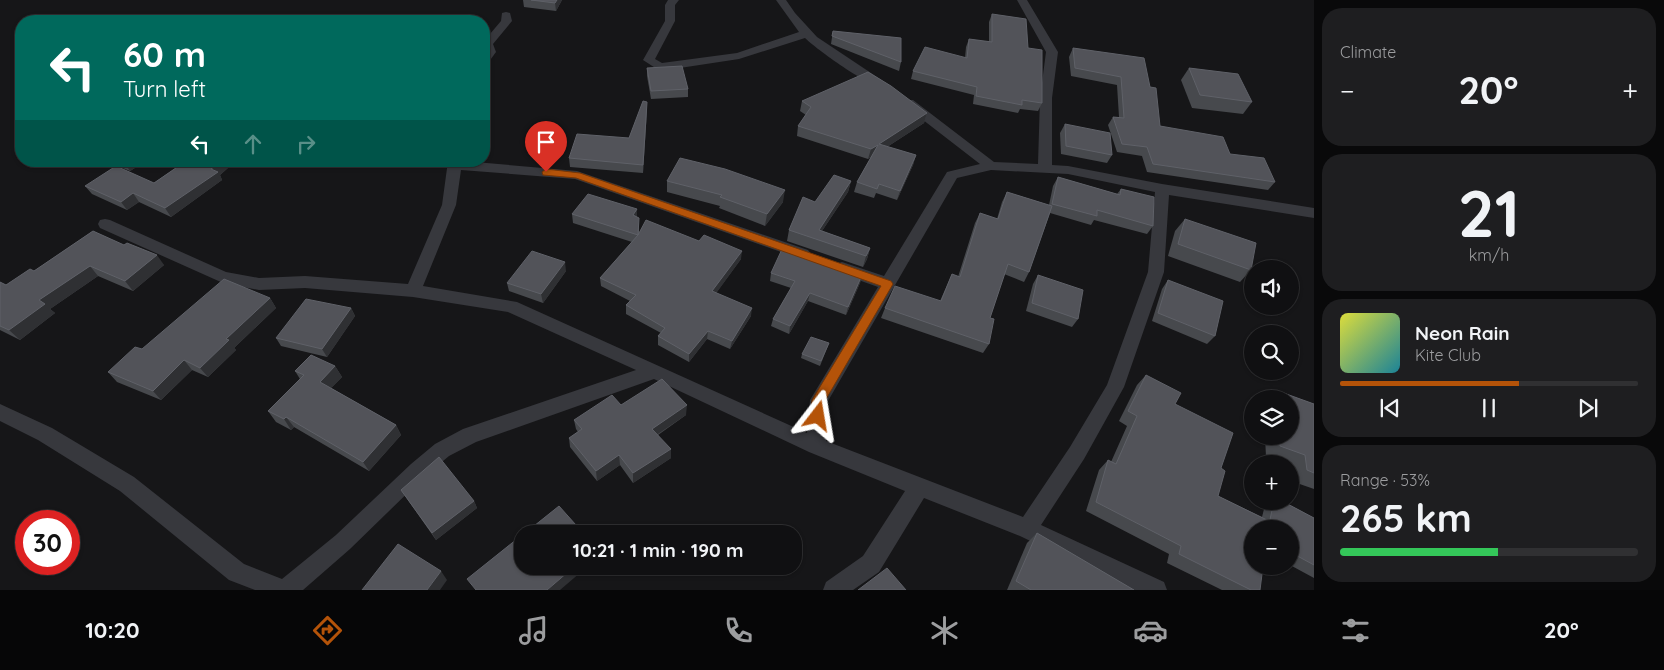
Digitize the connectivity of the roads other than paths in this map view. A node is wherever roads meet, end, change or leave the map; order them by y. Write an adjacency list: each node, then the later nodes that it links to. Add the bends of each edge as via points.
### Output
1 (674, 0): 5 (street, via 670,5 670,21 649,60 660,67 740,56)
2 (781, 0): 5 (street)
3 (1022, 0): 10 (street, via 1052,52 1046,98)
4 (506, 15): 6 (street, via 507,20)
5 (805, 34): 8 (street, via 896,93)
6 (490, 40)
7 (490, 166): 14 (street, via 577,175)
8 (991, 166): 10 (street); 16 (street, via 952,174)
9 (455, 167): 17 (street, via 450,205)
10 (1046, 169): 11 (street, via 1068,170)
11 (1162, 189): 12 (street); 22 (street, via 1156,272 1115,387 1078,453)
12 (1314, 212)
13 (105, 224): 17 (street, via 223,277 259,284 305,282)
14 (812, 258)
15 (831, 264): 16 (street)
16 (888, 284): 20 (street, via 819,400)
17 (414, 291): 18 (street, via 511,306)
18 (654, 370): 20 (street); 24 (street, via 470,435 442,450)
19 (0, 412): 23 (street, via 45,434 127,484 237,572)
20 (816, 446): 21 (street)
21 (919, 487): 22 (street); 25 (street, via 872,564)
22 (1028, 529): 26 (street)
23 (282, 590)
24 (286, 590)
25 (834, 590)
26 (1156, 590)

